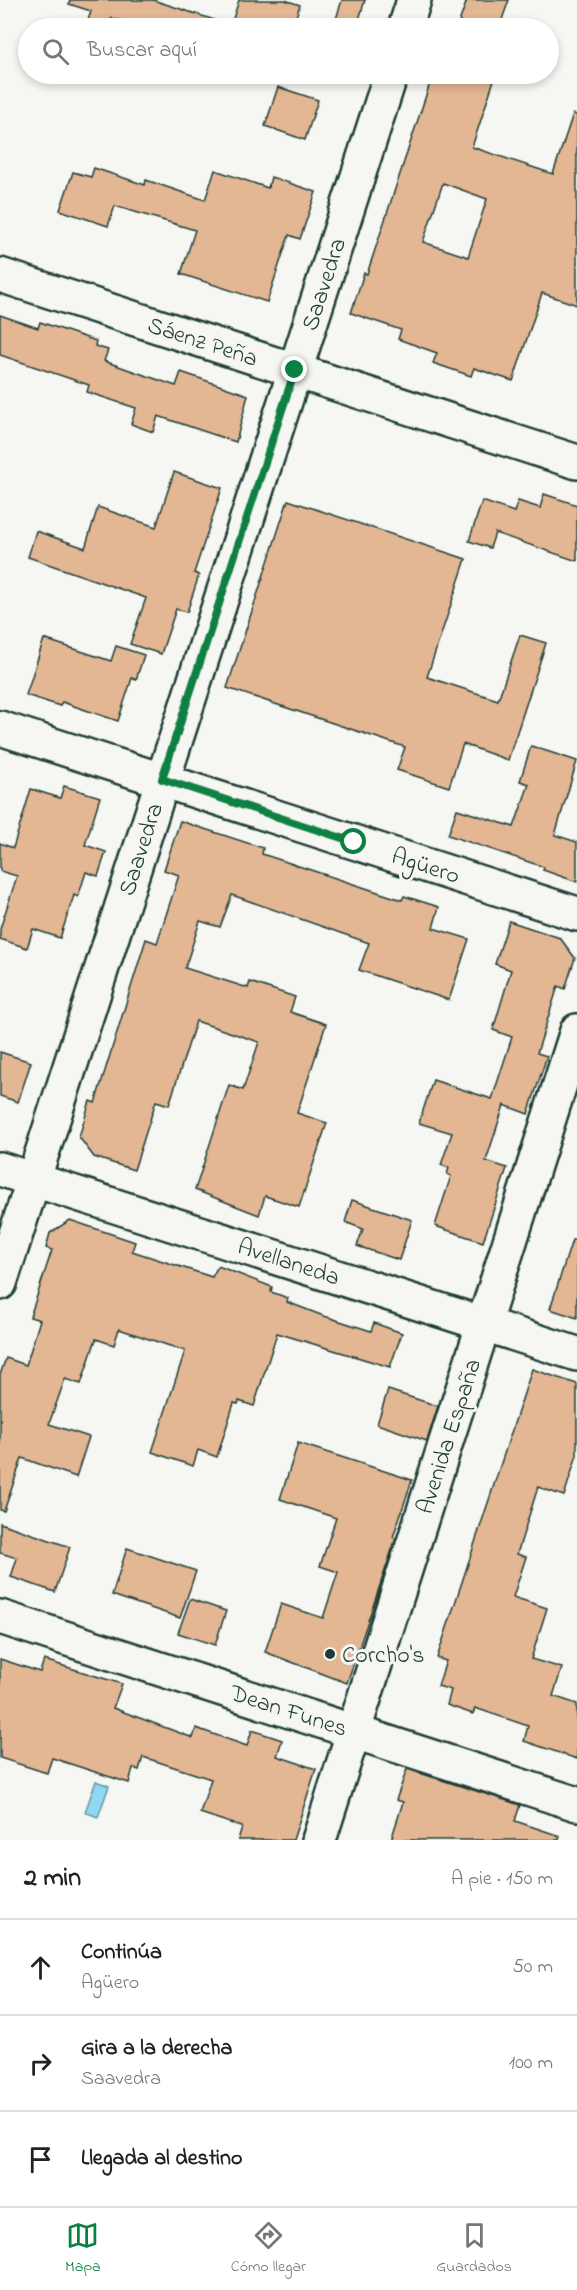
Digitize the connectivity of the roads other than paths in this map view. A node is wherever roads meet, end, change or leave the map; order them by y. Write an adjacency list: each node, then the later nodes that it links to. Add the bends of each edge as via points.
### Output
1 (414, 0): 2 (street)
2 (408, 18)
3 (388, 84): 5 (street, Saavedra)
4 (0, 275): 5 (street, Sáenz Peña)
5 (295, 370): 6 (street, Sáenz Peña); 8 (street, Saavedra)
6 (577, 462)
7 (0, 728): 8 (street, Agüero)
8 (162, 779): 9 (street, Agüero); 12 (street, Saavedra)
9 (577, 914)
10 (577, 1031): 14 (street, Avenida España)
11 (0, 1169): 12 (street, Avellaneda)
12 (34, 1179): 13 (street, Saavedra); 14 (street, Avellaneda)
13 (0, 1283)
14 (484, 1324): 15 (street, Avellaneda); 17 (street, Avenida España)
15 (577, 1354)
16 (0, 1617): 17 (street, Dean Funes)
17 (353, 1731): 18 (street, Dean Funes); 19 (street, Avenida España)
18 (577, 1804)
19 (319, 1840)

